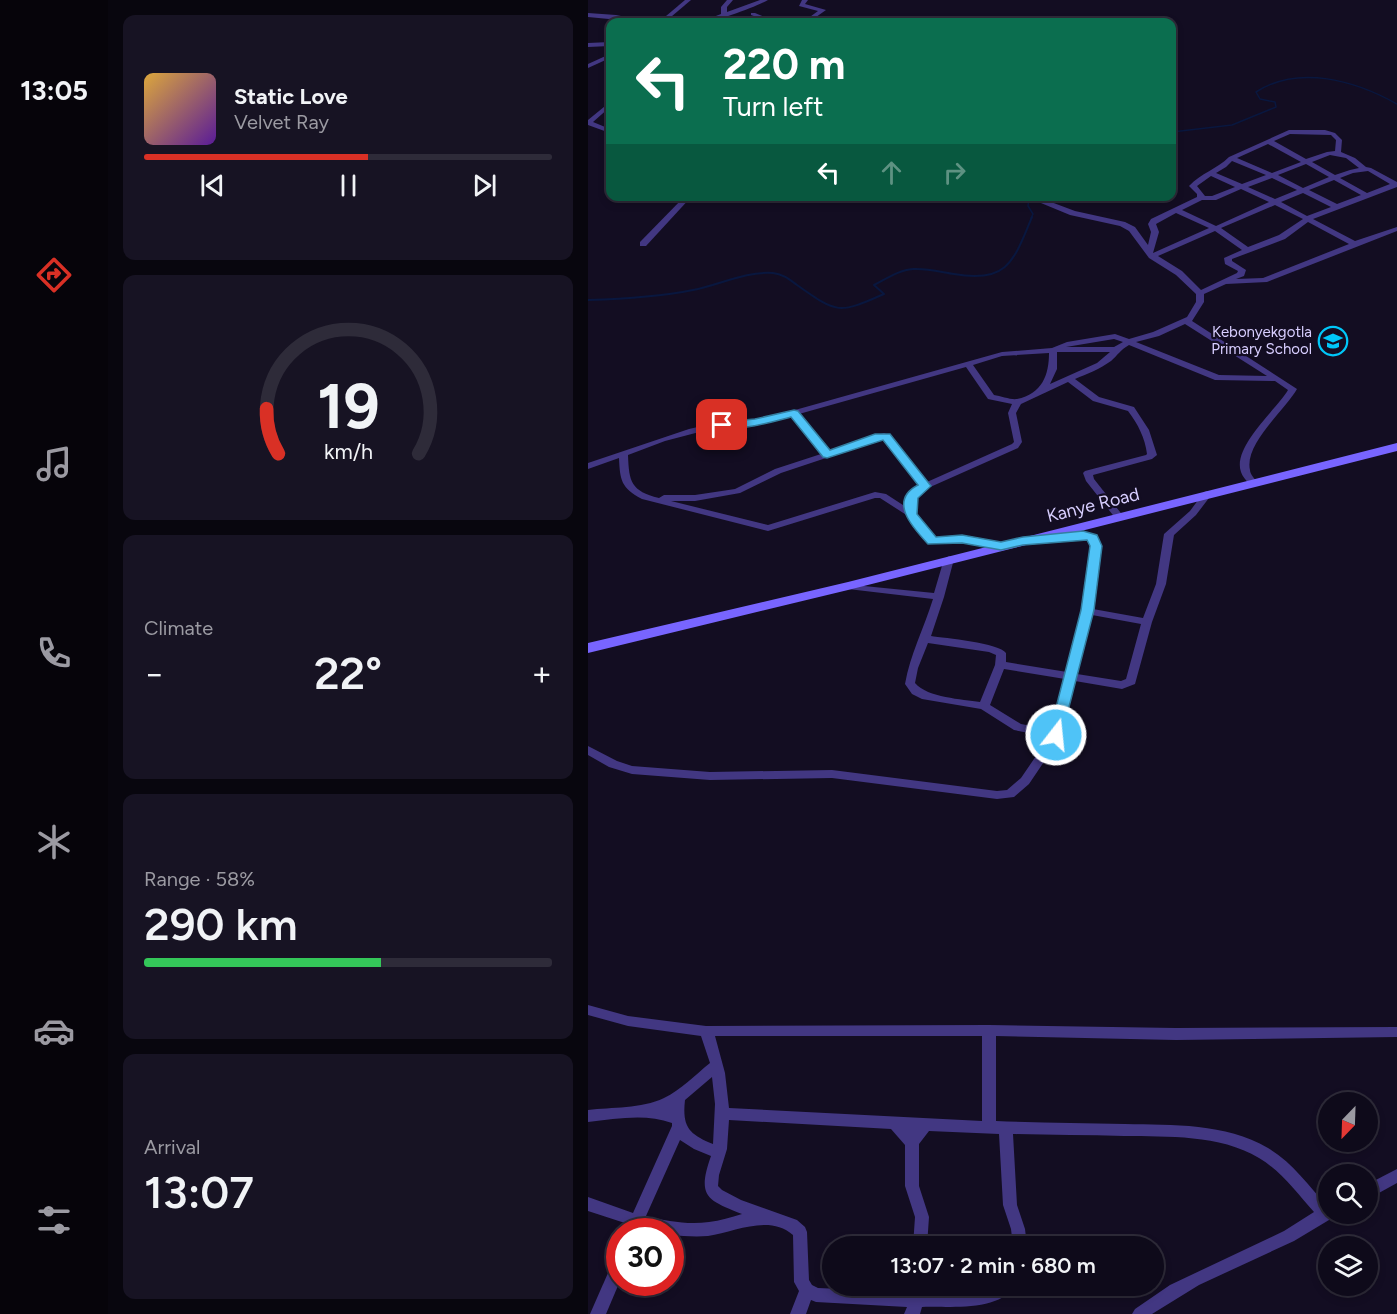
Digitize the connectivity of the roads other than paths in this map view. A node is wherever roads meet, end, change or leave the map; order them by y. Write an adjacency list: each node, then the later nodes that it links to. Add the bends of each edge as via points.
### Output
1 (688, 0): 10 (street)
2 (730, 0): 7 (street)
3 (765, 0): 7 (street)
4 (805, 0): 13 (street, via 801,5 823,10)
5 (753, 14): 12 (street)
6 (588, 15): 8 (street)
7 (724, 15): 11 (street)
8 (598, 16): 9 (street); 14 (street)
9 (615, 18)
10 (667, 18)
11 (716, 18)
12 (764, 18)
13 (812, 18)
14 (588, 21)
15 (606, 44): 16 (street)
16 (588, 45)
17 (606, 58): 18 (street)
18 (588, 66)
19 (606, 107): 20 (street)
20 (588, 123): 21 (street)
21 (606, 130)
22 (1270, 142): 23 (street, via 1289,132 1325,132 1338,138); 24 (street); 25 (street)
23 (1338, 153): 25 (street); 26 (street)
24 (1231, 158): 27 (street); 28 (street)
25 (1308, 162): 28 (street); 29 (street)
26 (1364, 169): 29 (street); 30 (street)
27 (1212, 174): 31 (street); 34 (street, via 1194,184)
28 (1272, 175): 31 (street); 32 (street)
29 (1336, 178): 32 (street); 33 (street)
30 (1396, 184): 33 (street)
31 (1242, 186): 34 (street, via 1213,198); 37 (street)
32 (1303, 190): 37 (street); 38 (street)
33 (1366, 195): 38 (street)
34 (1201, 198): 39 (street)
35 (684, 201): 46 (street)
36 (1038, 201): 44 (street, via 1122,224)
37 (1276, 203): 40 (street); 41 (street)
38 (1337, 207): 40 (street)
39 (1176, 210): 41 (street); 43 (street, via 1152,223)
40 (1305, 220): 45 (street); 47 (street, via 1282,237)
41 (1217, 229): 47 (street); 48 (street)
42 (1397, 229): 45 (street)
43 (1152, 234): 44 (street); 48 (street)
44 (1139, 236): 48 (street)
45 (1354, 243): 49 (street, via 1353,247 1264,280)
46 (643, 244)
47 (1247, 250): 49 (street, via 1226,259 1242,271)
48 (1150, 255): 50 (street)
49 (1227, 282): 50 (street)
50 (1200, 292): 51 (street, via 1200,302)
51 (1186, 321): 52 (street); 58 (street)
52 (1156, 334): 53 (street); 56 (street)
53 (1129, 342): 54 (street); 55 (street, via 1106,336); 56 (street)
54 (1116, 349): 55 (street); 59 (street, via 1112,357)
55 (1053, 350): 57 (street, via 1002,354); 60 (street, via 1053,369)
56 (1166, 356): 58 (street, via 1218,378)
57 (967, 363): 61 (street, via 991,397); 62 (street)
58 (1275, 379): 67 (street, via 1293,390 1261,430 1243,461 1243,472)
59 (1070, 380): 60 (street); 72 (street, via 1096,399 1131,409 1150,444 1150,456 1088,473)
60 (1042, 389): 61 (street)
61 (1017, 402): 68 (street, via 1012,413 1018,442 1015,446)
62 (794, 413): 64 (street, via 701,429); 65 (street)
63 (1397, 447): 67 (main road, Kanye Road)
64 (623, 454): 66 (street); 70 (street, via 625,482 630,490)
65 (827, 454): 68 (street, via 886,436); 70 (street, via 778,471 738,491 695,498)
66 (588, 466)
67 (1252, 482): 69 (main road, Kanye Road)
68 (925, 486): 71 (street, via 912,498)
69 (1207, 494): 72 (main road, Kanye Road); 79 (street, via 1168,534 1161,584)
70 (645, 497): 71 (street, via 768,528 875,495)
71 (911, 514): 74 (street, via 933,541 962,539)
72 (1119, 516): 73 (main road, Kanye Road)
73 (1023, 541): 74 (main road, Kanye Road); 78 (street, via 1092,537 1096,546)
74 (1001, 546): 75 (main road, Kanye Road)
75 (949, 559): 76 (main road, Kanye Road); 77 (street)
76 (848, 586): 77 (street); 81 (main road, Kanye Road)
77 (939, 597): 80 (street)
78 (1088, 610): 79 (street); 83 (street)
79 (1147, 622): 83 (street, via 1131,681 1122,685)
80 (925, 639): 82 (street, via 997,651 1001,654); 84 (street, via 909,678 916,691)
81 (588, 648)
82 (1000, 665): 83 (street); 84 (street)
83 (1069, 677): 85 (street)
84 (984, 706): 85 (street, via 1018,727)
85 (1056, 735): 86 (street, via 1025,781 1010,794 997,795 832,774 710,776 632,770 613,765)
86 (588, 750)
87 (588, 1010): 89 (street, via 628,1021)
88 (989, 1030): 89 (street); 90 (street, via 1176,1034); 99 (street)
89 (706, 1031): 91 (street, via 714,1047)
90 (1397, 1032)
91 (716, 1066): 92 (street); 94 (street)
92 (678, 1097): 93 (street); 98 (street)
93 (639, 1111): 95 (street); 98 (street, via 661,1113)
94 (722, 1114): 96 (street); 102 (street)
95 (588, 1116)
96 (894, 1122): 97 (street); 101 (street)
97 (926, 1123): 99 (street); 101 (street)
98 (677, 1124): 102 (street, via 688,1139); 108 (street)
99 (989, 1126): 100 (street)
100 (1006, 1128): 106 (street, via 1171,1130 1228,1138 1267,1155); 113 (street, via 1010,1205)
101 (912, 1143): 112 (street, via 912,1186 922,1217)
102 (719, 1153): 110 (street, via 712,1190 726,1200)
103 (1397, 1175): 104 (street)
104 (1378, 1186)
105 (588, 1204): 107 (street)
106 (1318, 1204)
107 (617, 1218)
108 (637, 1218)
109 (1318, 1218): 120 (street, via 1175,1290)
110 (777, 1219): 111 (street, via 750,1218 708,1230); 114 (street, via 800,1232 802,1282)
111 (684, 1229)
112 (921, 1236)
113 (1019, 1236)
114 (807, 1290): 117 (street, via 816,1295); 119 (street)
115 (606, 1295): 118 (street)
116 (987, 1296): 117 (street)
117 (915, 1300)
118 (598, 1314)
119 (798, 1314)
120 (1140, 1314)

